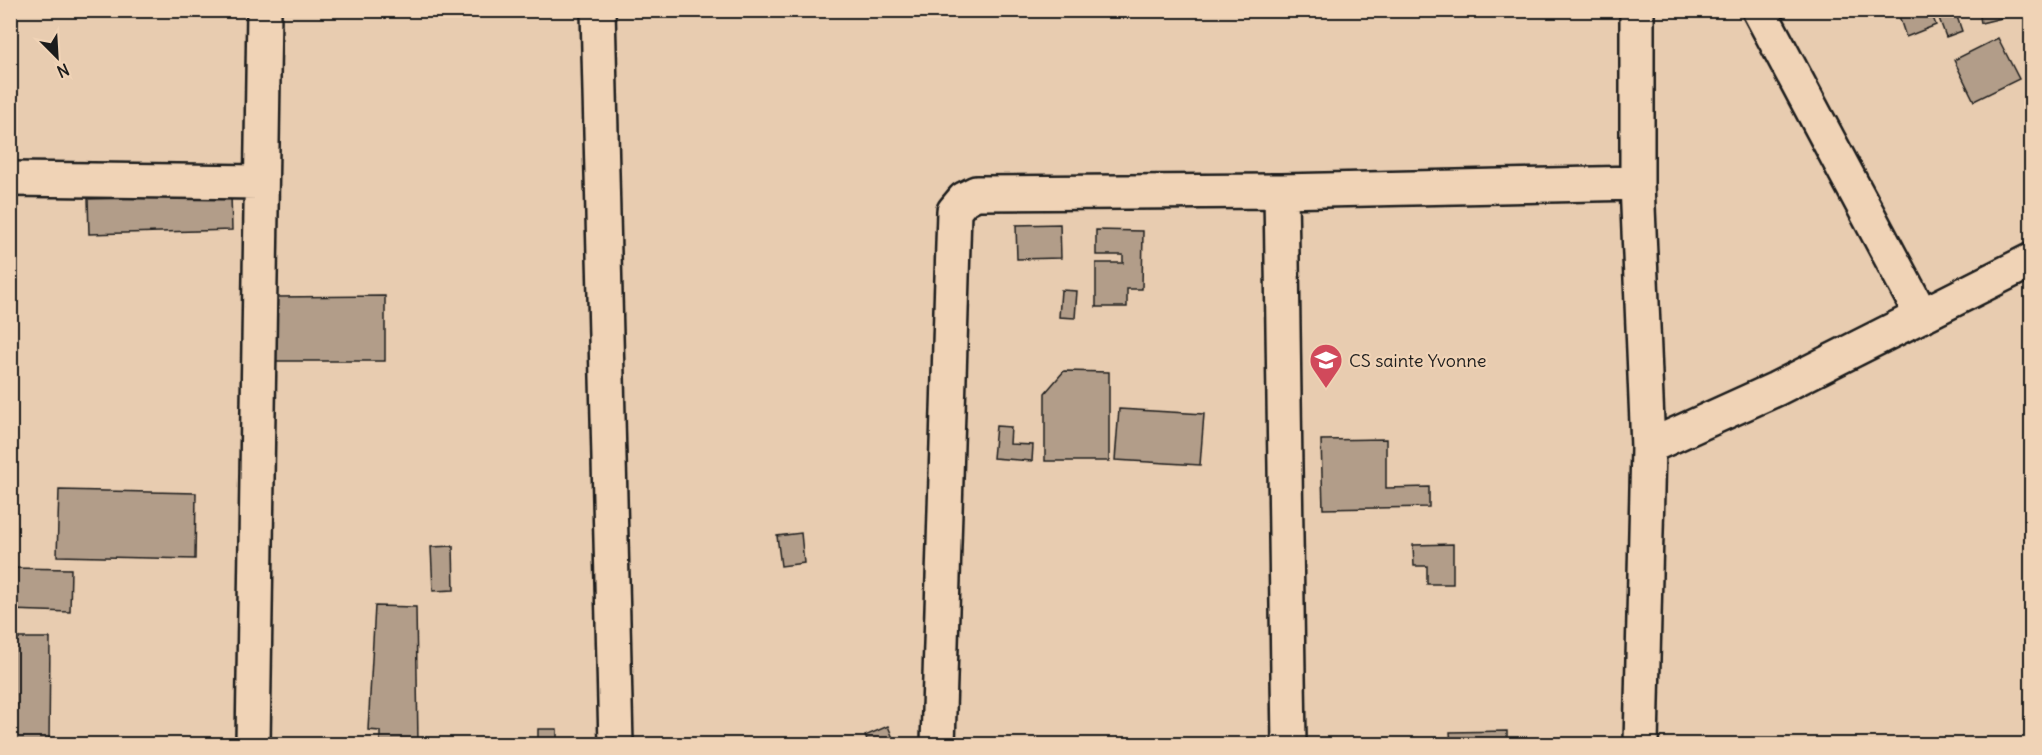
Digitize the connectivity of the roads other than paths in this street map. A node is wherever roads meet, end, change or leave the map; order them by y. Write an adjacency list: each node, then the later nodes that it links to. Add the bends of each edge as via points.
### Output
1 (264, 10): 6 (street)
2 (598, 10): 13 (street)
3 (1637, 10): 7 (street)
4 (1759, 10): 10 (street)
5 (10, 179): 6 (street)
6 (260, 182): 12 (street)
7 (1637, 183): 8 (street); 11 (street)
8 (1281, 191): 14 (street, via 976,193 954,211); 15 (street)
9 (2031, 260): 10 (street)
10 (1922, 316): 11 (street, via 1776,390)
11 (1648, 447): 16 (street)
12 (253, 744)
13 (616, 744)
14 (938, 744)
15 (1289, 744)
16 (1641, 744)

